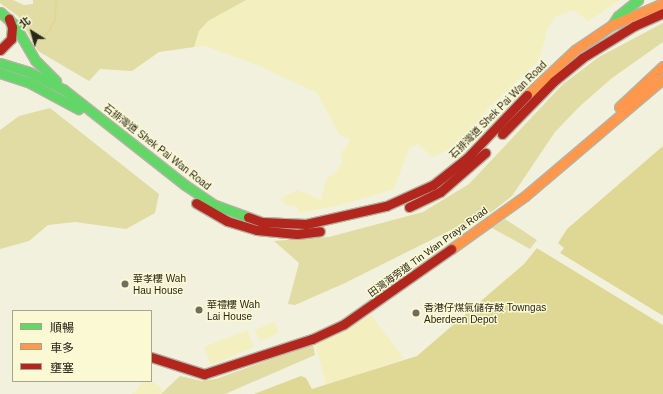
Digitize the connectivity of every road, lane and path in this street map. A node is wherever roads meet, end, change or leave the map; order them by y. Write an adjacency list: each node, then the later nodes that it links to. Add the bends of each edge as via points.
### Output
1 (638, 0): 5 (main road, 石排灣道 Shek Pai Wan Road, via 618,16)
2 (663, 3): 5 (main road)
3 (3, 14): 6 (main road, via 12,32 9,43); 13 (main road, via 35,60)
4 (663, 14): 10 (main road, 石排灣道 Shek Pai Wan Road, via 602,44 565,72 472,166 440,192 408,207 344,225 297,234 257,230 211,213 180,192 82,111 49,92)
5 (612, 25): 13 (main road, 石排灣道 Shek Pai Wan Road, via 557,66 474,152 441,180 417,194 386,206 306,224 262,222 215,205 185,185)
6 (0, 50)
7 (0, 63): 13 (main road, 石排灣道 Shek Pai Wan Road, via 29,72)
8 (663, 66): 14 (main road)
9 (0, 73): 10 (main road, 石排灣道 Shek Pai Wan Road)
10 (9, 76): 11 (main road)
11 (0, 78)
12 (663, 79): 14 (main road, 田灣海旁道 Tin Wan Praya Road)
13 (63, 89)
14 (572, 154): 17 (main road, 田灣海旁道 Tin Wan Praya Road, via 525,196 344,324 312,339 212,373 198,374)
15 (152, 357): 17 (main road, 田灣海旁道 Tin Wan Praya Road)
16 (152, 365): 17 (main road, 田灣海旁道 Tin Wan Praya Road)
17 (173, 366)

